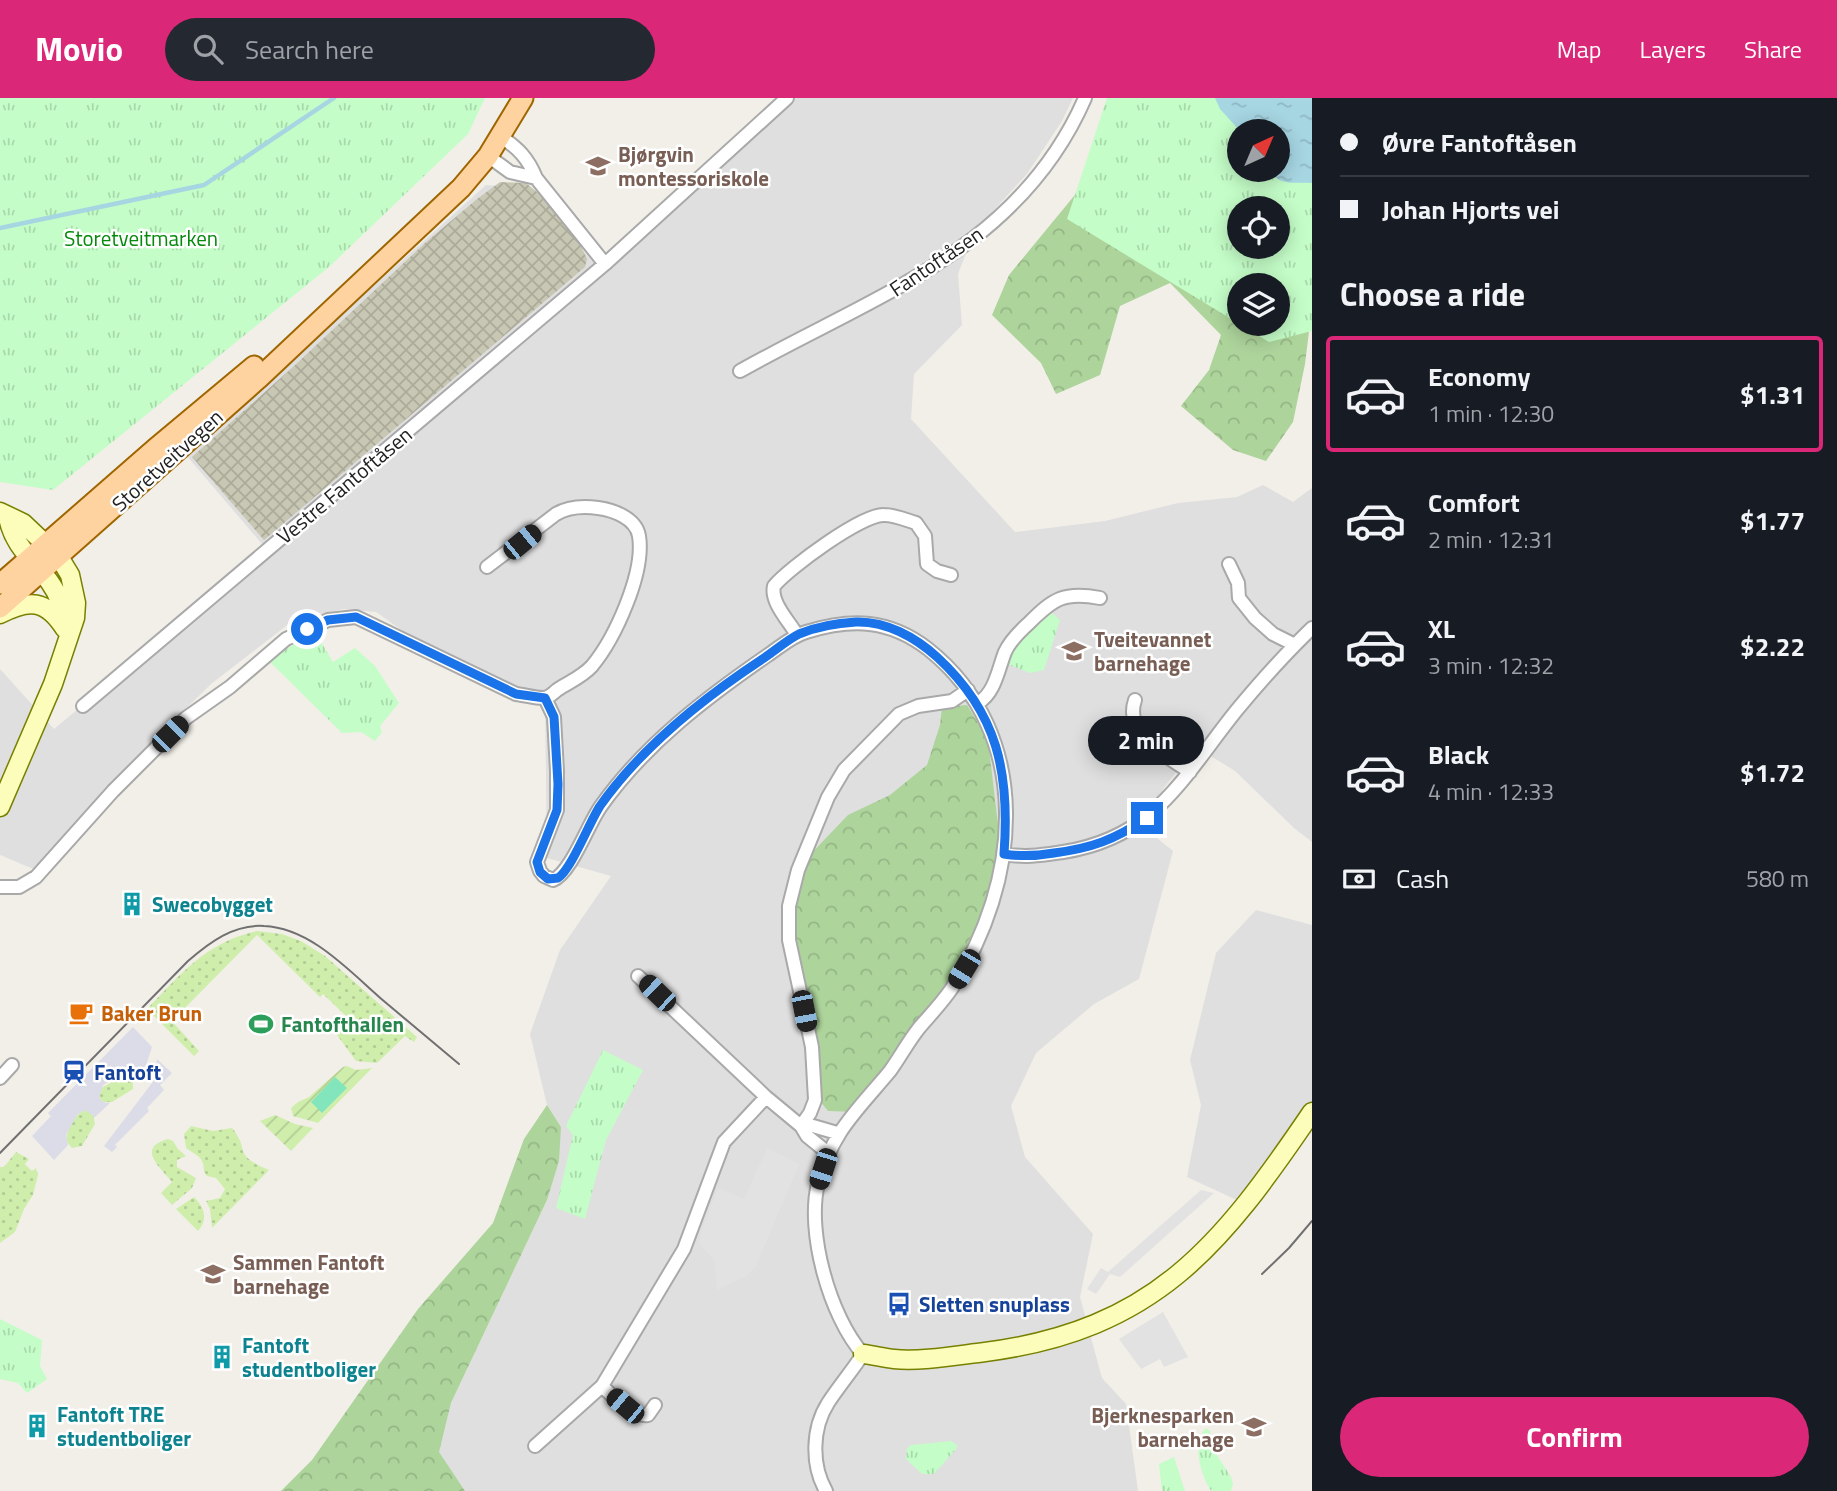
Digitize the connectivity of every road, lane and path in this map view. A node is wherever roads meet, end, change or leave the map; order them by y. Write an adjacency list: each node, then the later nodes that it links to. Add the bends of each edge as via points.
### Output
1 (523, 98): 4 (main road, Storetveitvegen)
2 (787, 98): 7 (street, Vestre Fantoftåsen)
3 (1085, 98): 8 (street, Fantoftåsen, via 1056,152 1029,187 960,250 897,289)
4 (500, 136): 5 (main road, Storetveitvegen); 6 (street, via 524,155)
5 (488, 156): 6 (street, via 510,172); 10 (main road, Storetveitvegen, via 461,188 258,379)
6 (536, 178): 7 (street)
7 (605, 264): 27 (street, Vestre Fantoftåsen)
8 (740, 371)
9 (4, 515): 10 (main road, via 23,523); 12 (main road)
10 (52, 550): 12 (main road, Storetveitvegen); 20 (main road, via 70,575 76,603)
11 (1229, 564): 22 (street, via 1239,598 1264,627)
12 (35, 565): 15 (main road, Storetveitvegen); 17 (main road, Storetveitvegen); 20 (main road, via 61,601)
13 (487, 567): 24 (street, via 567,509 609,509 622,515 639,535 628,604 616,632 591,666)
14 (951, 575): 21 (street, via 927,564 925,536 916,523 883,514 863,520 774,586 775,600)
15 (0, 584)
16 (1100, 598): 26 (street, via 1070,597 1049,603 1008,646 991,691)
17 (0, 608)
18 (0, 614): 20 (main road, via 37,603 52,611)
19 (1312, 628): 22 (street)
20 (69, 635): 29 (main road)
21 (797, 635): 23 (street, via 842,623 883,626 929,650); 24 (street, via 716,690 652,748 601,806 568,867 553,880 544,876 537,862 557,810 554,717)
22 (1295, 645): 28 (street, via 1236,711)
23 (968, 690): 26 (street); 37 (street, via 952,701 899,714 844,770 798,870 789,906 789,940 812,1047 815,1100)
24 (545, 698): 31 (street, via 516,694 356,617 328,620 286,639 186,718 36,877 19,887)
25 (1135, 701): 28 (street, via 1135,724 1141,735)
26 (978, 704): 30 (street, via 1003,773)
27 (83, 706)
28 (1191, 772): 30 (street, via 1147,818 1118,837 1033,857)
29 (0, 807)
30 (1004, 854): 38 (street, via 987,922 957,980)
31 (0, 887)
32 (638, 976): 35 (street)
33 (12, 1065): 34 (street)
34 (0, 1078)
35 (766, 1097): 37 (street); 41 (street, via 724,1142 684,1249)
36 (1312, 1112): 40 (main road, via 1234,1220 1196,1261 1156,1293 1111,1318 1077,1332 1011,1348 897,1359)
37 (801, 1126): 38 (street); 39 (street)
38 (838, 1133): 39 (street)
39 (828, 1153): 40 (street, via 815,1202 817,1236 839,1317)
40 (863, 1354): 44 (street, via 827,1405 817,1434 815,1456)
41 (602, 1386): 42 (street, via 640,1416 648,1415); 43 (street)
42 (655, 1405)
43 (535, 1446)
44 (826, 1491)

